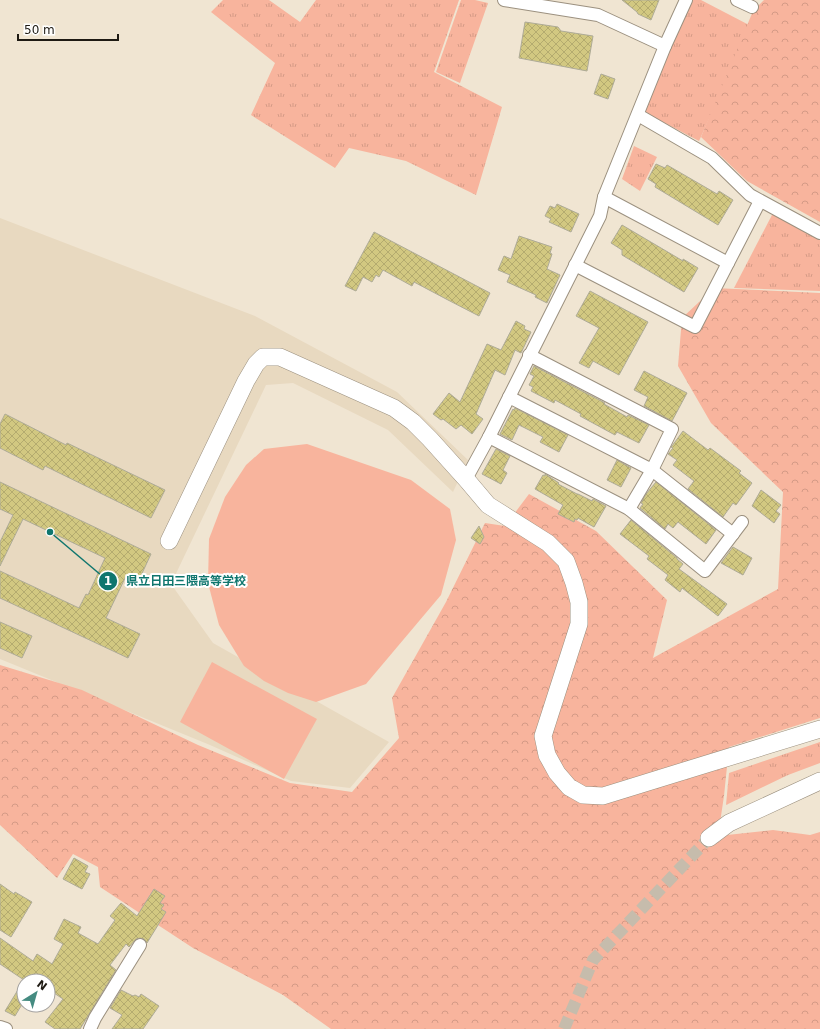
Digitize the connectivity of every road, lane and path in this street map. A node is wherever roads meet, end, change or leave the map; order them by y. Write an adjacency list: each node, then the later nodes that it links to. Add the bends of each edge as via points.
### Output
1 (504, 0): 5 (street, via 598,15)
2 (686, 0): 5 (street)
3 (737, 0): 4 (street)
4 (752, 7)
5 (665, 46): 6 (street)
6 (638, 115): 7 (street); 8 (street, via 712,158 750,195)
7 (604, 197): 10 (street); 11 (street, via 600,216)
8 (760, 201): 9 (street); 10 (street)
9 (820, 232)
10 (728, 263): 11 (street, via 695,327)
11 (575, 264): 12 (street)
12 (529, 355): 13 (street); 15 (street, via 672,429)
13 (509, 396): 14 (street); 15 (street)
14 (489, 437): 16 (street); 17 (street)
15 (652, 470): 17 (street); 19 (street)
16 (466, 479): 20 (street, via 413,422 394,408 280,356 263,357 246,381); 21 (street, via 488,505 548,543 566,561 579,602 579,624 543,736 547,755 557,772 569,786 583,796 603,796)
17 (629, 509): 19 (street, via 704,571)
18 (742, 522): 19 (street)
19 (733, 534)
20 (169, 541)
21 (820, 729)
22 (820, 780): 23 (street, via 729,823)
23 (709, 838)
24 (140, 945): 27 (street)
25 (0, 1027): 26 (street)
26 (6, 1029)
27 (90, 1029)

